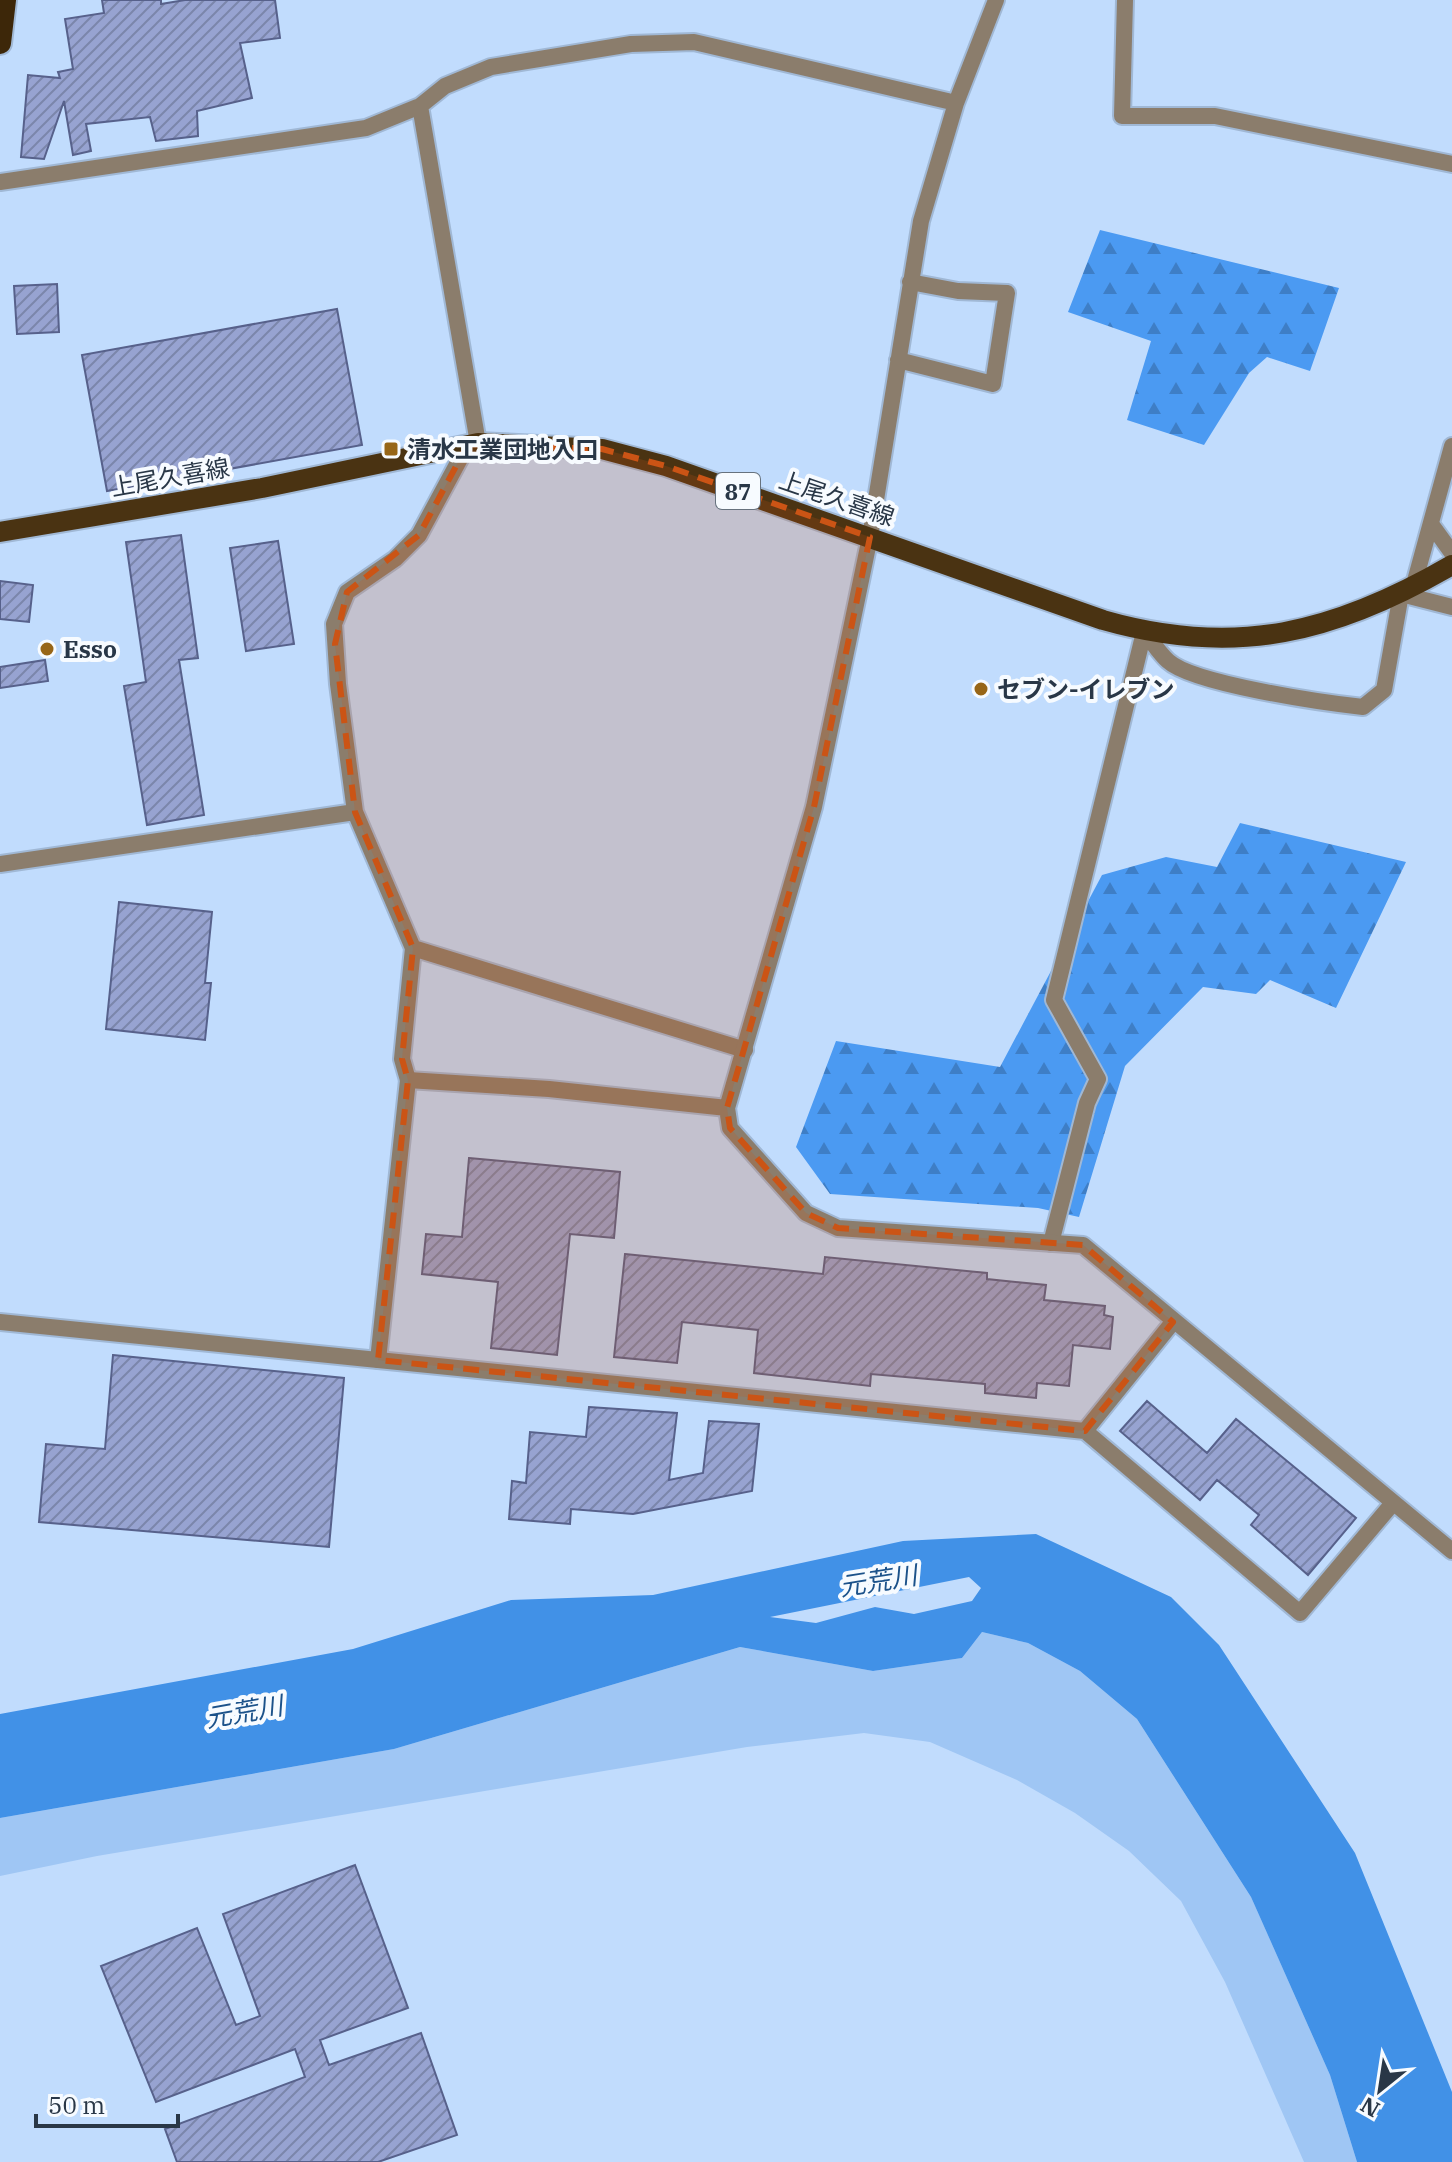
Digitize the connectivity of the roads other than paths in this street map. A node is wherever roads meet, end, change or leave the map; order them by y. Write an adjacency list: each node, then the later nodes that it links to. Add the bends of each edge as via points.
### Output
1 (5, 0): 4 (highway)
2 (996, 0): 5 (street)
3 (1125, 0): 7 (street, via 1122,116 1215,116)
4 (0, 43)
5 (956, 103): 6 (street, via 694,42 631,44 491,67 445,86); 9 (street, via 921,221)
6 (420, 106): 8 (street, via 366,128); 11 (street)
7 (1452, 164)
8 (0, 182)
9 (910, 282): 10 (street); 10 (street, via 1007,293 993,384)
10 (898, 360): 15 (street)
11 (473, 444): 14 (main road, 上尾久喜線 / 87, via 262,488); 15 (main road, 上尾久喜線 / 87, via 602,449); 21 (street, via 419,535 347,592 334,624)
12 (1452, 446): 13 (street)
13 (1431, 524): 16 (street); 18 (street)
14 (0, 532)
15 (870, 537): 20 (main road, 上尾久喜線 / 87); 24 (street, via 814,807)
16 (1452, 553)
17 (1452, 565): 18 (main road, 上尾久喜線 / 87)
18 (1407, 591): 19 (street); 20 (main road, 上尾久喜線 / 87, via 1340,620 1264,637 1224,640); 20 (street, via 1384,690 1363,707 1300,700 1207,677 1169,663)
19 (1452, 607)
20 (1144, 632): 27 (street, via 1054,1000 1098,1079)
21 (355, 812): 22 (street); 23 (street)
22 (0, 864)
23 (413, 948): 24 (street); 25 (street, via 402,1059)
24 (745, 1050): 26 (street)
25 (408, 1080): 26 (street); 30 (street)
26 (727, 1108): 27 (street, via 730,1128 806,1213 838,1228)
27 (1051, 1243): 29 (street, via 1083,1245)
28 (0, 1322): 30 (street)
29 (1173, 1322): 31 (street); 32 (street)
30 (378, 1360): 31 (street)
31 (1085, 1431): 32 (street, via 1300,1613)
32 (1393, 1503): 33 (street)
33 (1452, 1551)

